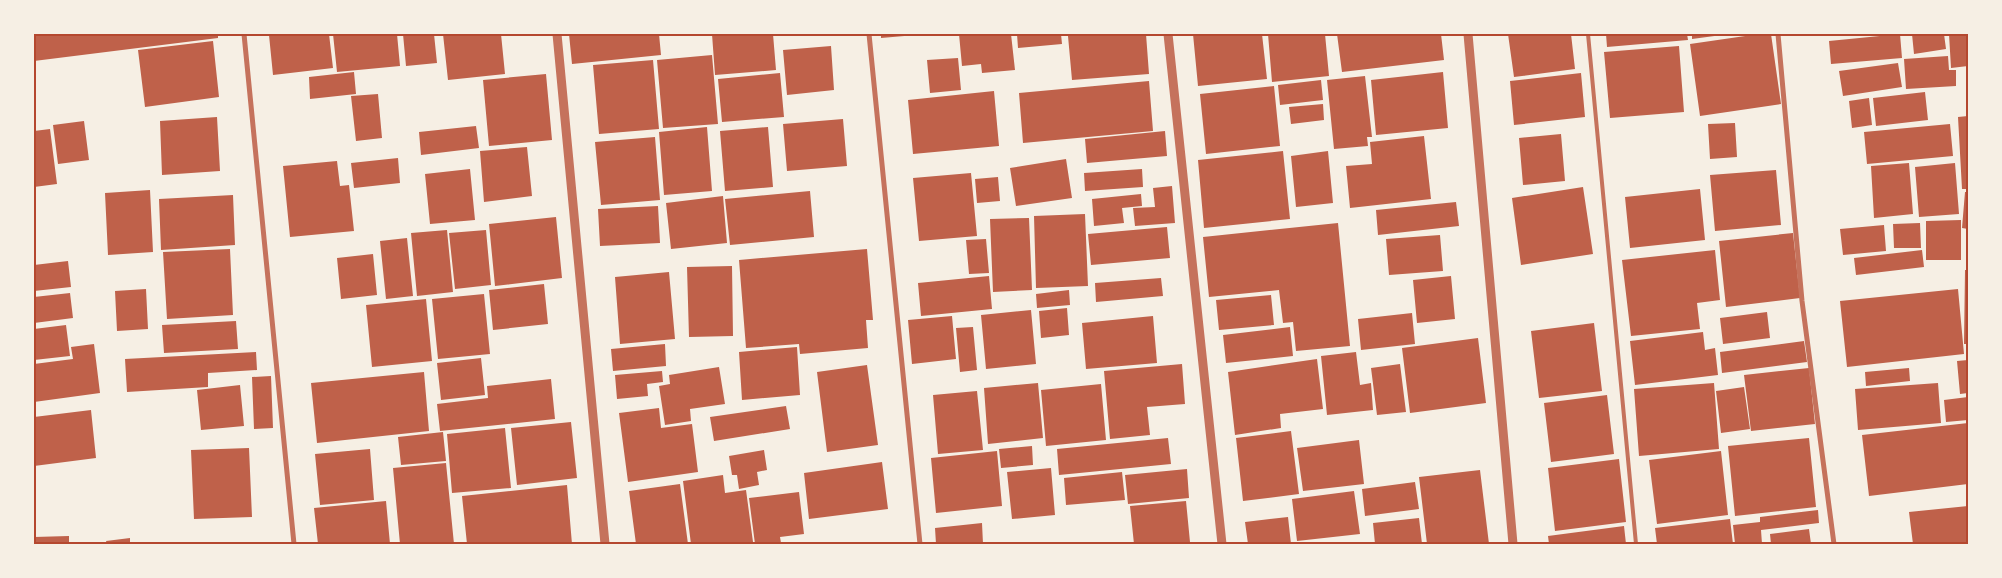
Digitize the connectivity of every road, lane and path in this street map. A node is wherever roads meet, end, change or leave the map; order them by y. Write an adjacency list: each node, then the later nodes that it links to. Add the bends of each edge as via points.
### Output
1 (244, 34): 8 (street)
2 (557, 34): 9 (street)
3 (868, 34): 10 (street)
4 (1168, 34): 11 (street)
5 (1468, 34): 12 (street)
6 (1588, 34): 13 (lane)
7 (1778, 34): 14 (street, via 1802,302)
8 (294, 544)
9 (605, 544)
10 (920, 544)
11 (1222, 544)
12 (1514, 544)
13 (1636, 544)
14 (1834, 544)

